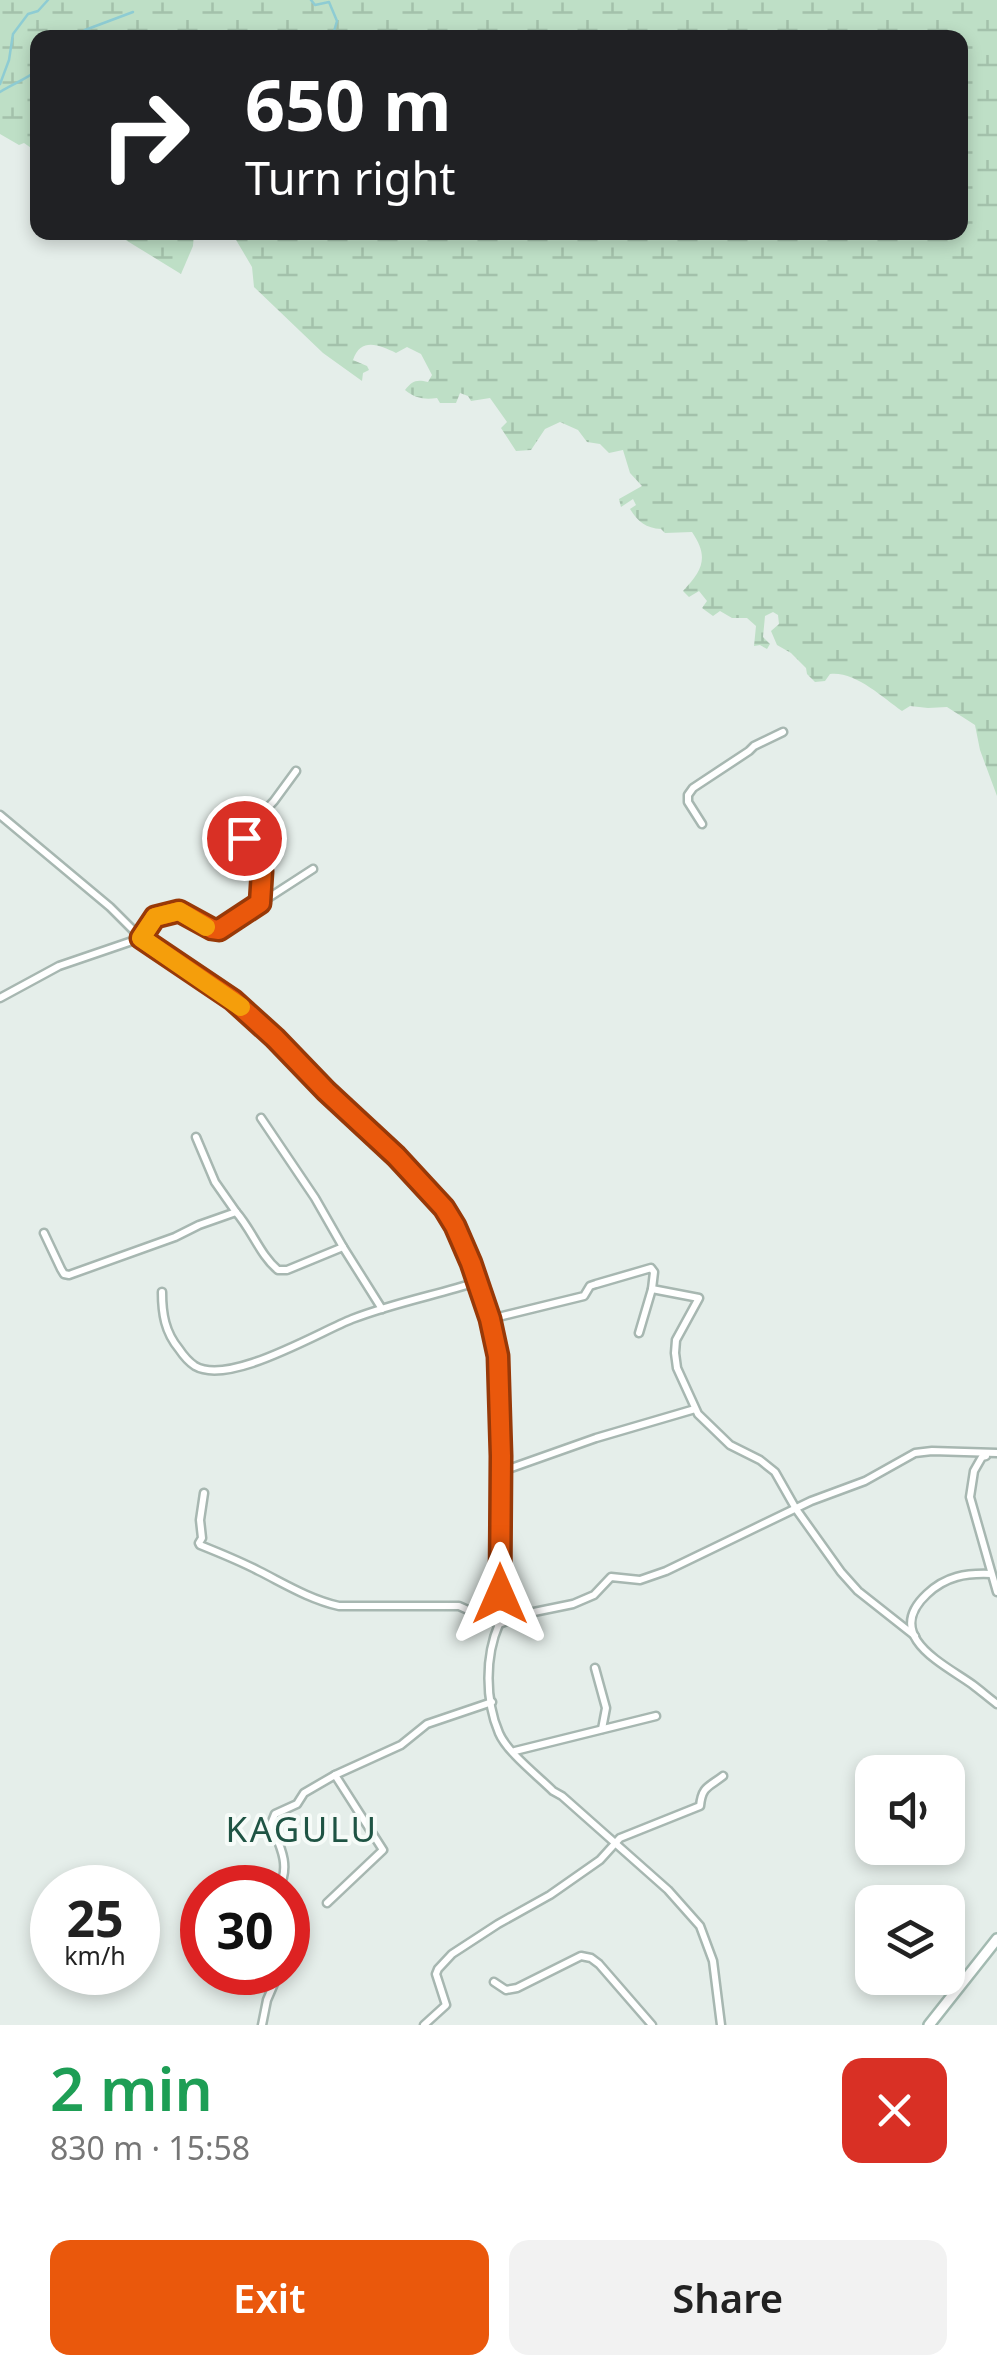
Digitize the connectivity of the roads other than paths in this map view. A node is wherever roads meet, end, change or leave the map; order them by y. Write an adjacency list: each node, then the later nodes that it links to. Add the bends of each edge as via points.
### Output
1 (783, 732): 4 (street, via 693,788 688,802)
2 (296, 771): 6 (street, via 245,832 262,871)
3 (0, 815): 7 (street)
4 (702, 824)
5 (313, 869): 6 (street)
6 (260, 903): 7 (street, via 219,930 179,911 155,917)
7 (141, 938): 8 (street, via 72,960); 14 (street, via 242,1008 396,1156 444,1208)
8 (0, 998)
9 (261, 1118): 13 (street)
10 (196, 1137): 11 (street)
11 (236, 1212): 12 (street, via 69,1275); 13 (street, via 278,1270)
12 (44, 1232)
13 (343, 1248): 17 (street)
14 (477, 1282): 17 (street); 18 (street)
15 (652, 1288): 18 (street, via 651,1268 590,1286 584,1296); 19 (street); 20 (street, via 699,1298 675,1353)
16 (162, 1292): 17 (street, via 162,1315 174,1343 196,1367 214,1371 251,1364)
17 (382, 1309)
18 (490, 1319): 22 (street, via 498,1356)
19 (639, 1332)
20 (695, 1409): 22 (street); 24 (street, via 730,1445 775,1472)
21 (997, 1454): 24 (street, via 916,1452); 25 (street, via 982,1457 970,1497)
22 (500, 1472): 27 (street)
23 (204, 1493): 27 (street, via 200,1545 287,1587 338,1606 459,1606)
24 (796, 1509): 27 (street, via 666,1571 640,1580 612,1578 594,1595); 28 (street, via 858,1591)
25 (991, 1574): 26 (street); 28 (street, via 967,1573 924,1596 914,1611)
26 (997, 1592)
27 (500, 1624): 30 (street, via 492,1639)
28 (914, 1636): 31 (street, via 928,1655)
29 (595, 1668): 33 (street, via 606,1708)
30 (492, 1702): 34 (street, via 499,1734); 35 (street, via 427,1724 401,1745)
31 (997, 1704)
32 (656, 1716): 33 (street)
33 (602, 1729): 34 (street)
34 (513, 1752): 37 (street)
35 (334, 1776): 38 (street, via 273,1817); 39 (street, via 383,1850)
36 (722, 1776): 37 (street, via 707,1786 700,1806)
37 (616, 1845): 44 (street, via 550,1895 452,1954 436,1974 446,2004); 46 (street, via 700,1926 713,1961)
38 (284, 1865)
39 (327, 1902)
40 (997, 1939): 47 (main road)
41 (494, 1982): 45 (street, via 517,1988 581,1956 591,1958)
42 (268, 1995): 43 (street)
43 (262, 2025)
44 (424, 2025)
45 (652, 2025)
46 (722, 2025)
47 (929, 2025)

